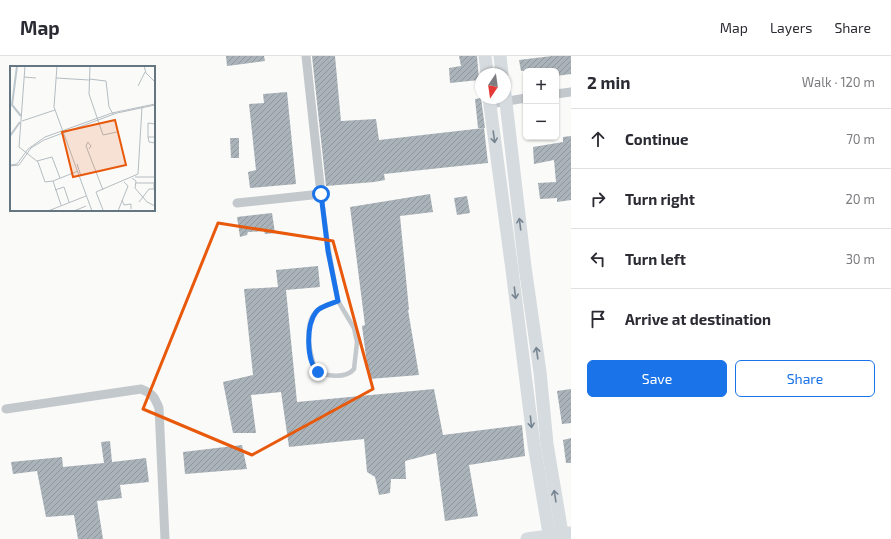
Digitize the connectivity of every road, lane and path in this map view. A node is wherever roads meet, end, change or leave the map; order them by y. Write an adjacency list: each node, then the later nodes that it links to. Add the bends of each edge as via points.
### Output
1 (306, 56): 12 (street)
2 (485, 56): 4 (street)
3 (500, 56): 5 (street)
4 (486, 68)
5 (501, 68)
6 (571, 92): 7 (street)
7 (559, 94)
8 (511, 98): 9 (street)
9 (523, 98)
10 (491, 104): 14 (street, one-way to 14)
11 (506, 104): 14 (street, one-way to 11)
12 (321, 194): 13 (street); 15 (lane, via 328,251)
13 (237, 203)
14 (519, 268): 16 (street, one-way to 14); 17 (street, one-way to 17)
15 (338, 301): 15 (lane, via 316,311 309,331 308,347 315,369 331,376 352,372 356,357 357,342 354,328)
16 (540, 372): 17 (street); 19 (street)
17 (526, 373): 20 (street, one-way to 20)
18 (6, 409): 22 (street, via 140,389 150,393 159,408)
19 (547, 444): 20 (street); 21 (street, one-way to 19)
20 (534, 445): 21 (street)
21 (559, 536): 23 (street)
22 (165, 539)
23 (527, 539)

